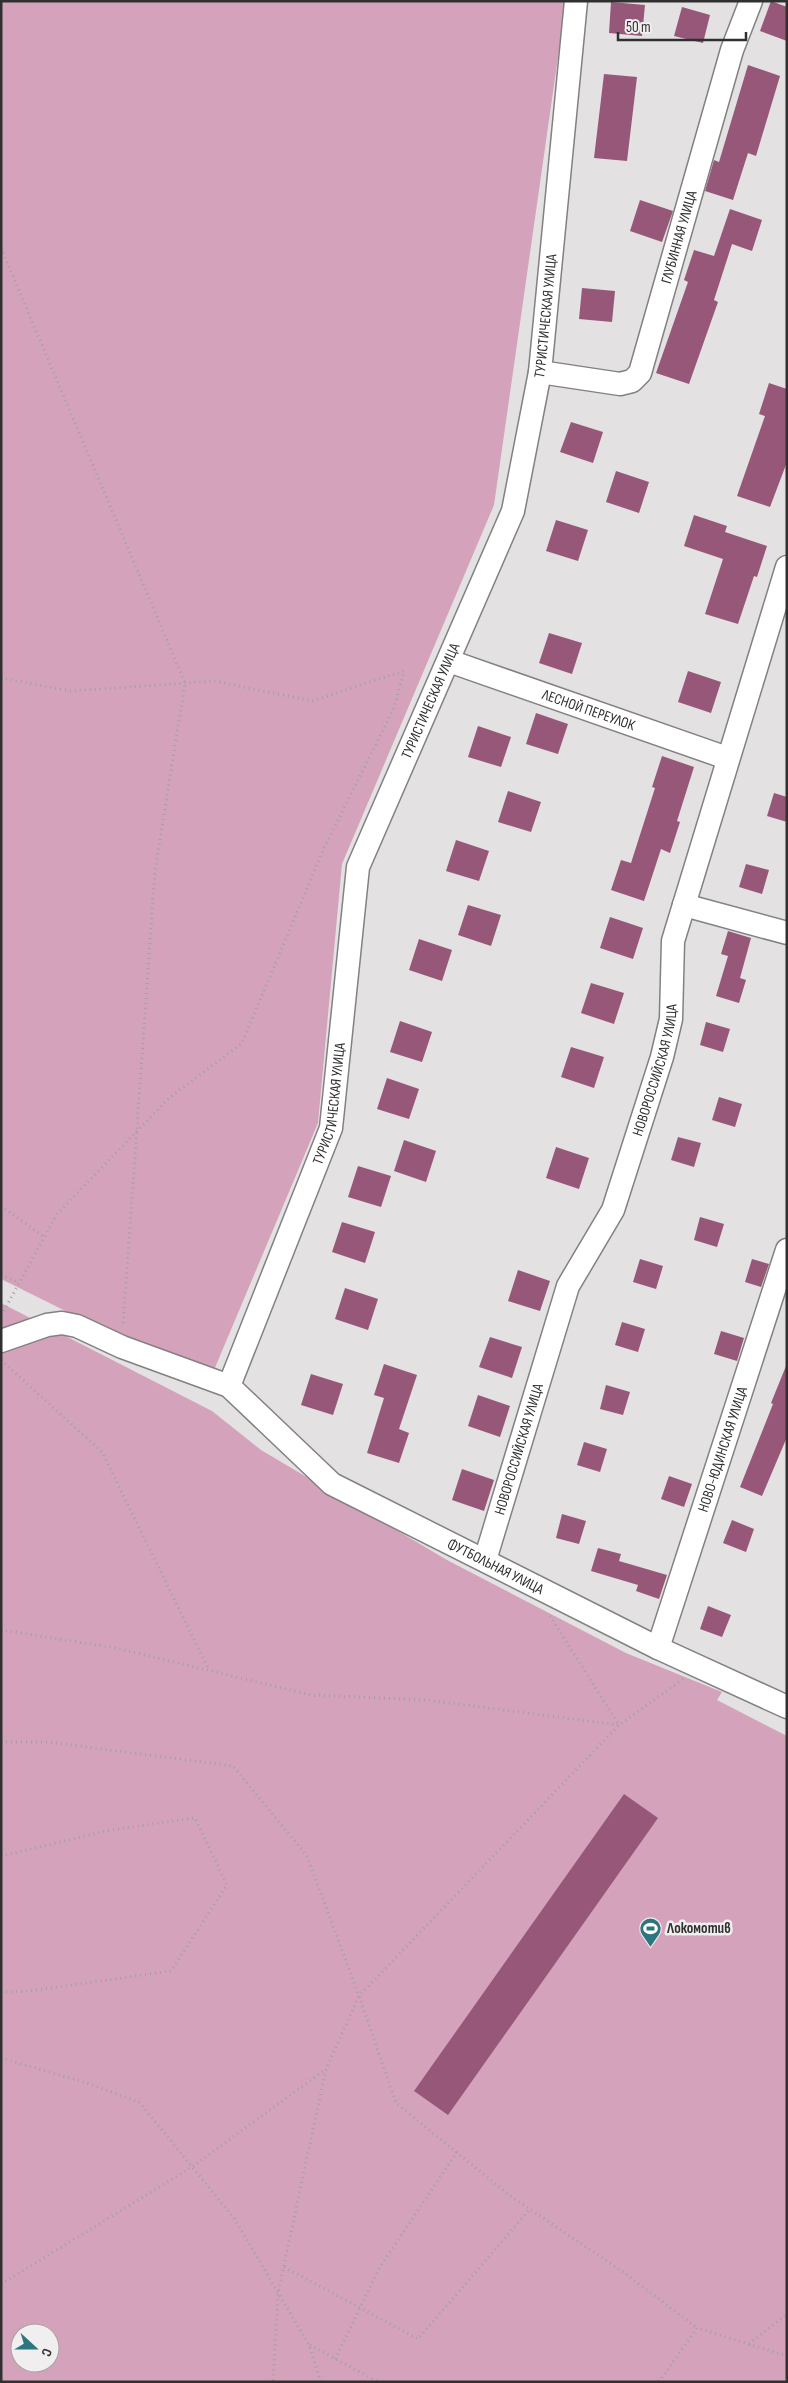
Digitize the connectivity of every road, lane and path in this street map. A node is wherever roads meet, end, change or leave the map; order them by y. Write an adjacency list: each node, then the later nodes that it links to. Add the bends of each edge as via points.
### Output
1 (576, 1): 4 (street, ТУРИСТИЧЕСКАЯ УЛИЦА)
2 (751, 1): 4 (street, ГЛУБИННАЯ УЛИЦА, via 732,50 640,373 632,381 620,384)
3 (1, 248): 8 (path)
4 (540, 372): 6 (street, ТУРИСТИЧЕСКАЯ УЛИЦА, via 513,511)
5 (787, 567): 9 (street, НОВОРОССИЙСКАЯ УЛИЦА)
6 (450, 661): 9 (street, ЛЕСНОЙ ПЕРЕУЛОК); 22 (street, ТУРИСТИЧЕСКАЯ УЛИЦА, via 358,866 331,1128)
7 (1, 678): 8 (path, via 71,691)
8 (185, 683): 12 (path, via 155,871); 12 (path, via 214,681 312,701 404,671 394,708 324,848 242,1043 169,1098)
9 (727, 758): 10 (street, НОВОРОССИЙСКАЯ УЛИЦА)
10 (684, 905): 11 (street); 23 (street, НОВОРОССИЙСКАЯ УЛИЦА, via 673,941 671,1019 662,1057 613,1210 568,1286)
11 (787, 933)
12 (138, 1129): 14 (path, via 57,1214); 20 (path)
13 (1, 1206): 14 (path)
14 (44, 1236): 17 (path)
15 (787, 1250): 26 (street, НОВО-ЮДИНСКАЯ УЛИЦА)
16 (1, 1275): 17 (path)
17 (18, 1282): 18 (path)
18 (1, 1316)
19 (1, 1341): 20 (street, via 62,1323 77,1326)
20 (122, 1347): 22 (street)
21 (1, 1360): 28 (path, via 102,1452)
22 (229, 1386): 23 (street, ФУТБОЛЬНАЯ УЛИЦА, via 332,1484)
23 (485, 1560): 26 (street, ФУТБОЛЬНАЯ УЛИЦА)
24 (545, 1608): 30 (path)
25 (1, 1630): 28 (path, via 116,1648)
26 (658, 1648): 27 (street, ФУТБОЛЬНАЯ УЛИЦА)
27 (699, 1667): 29 (street, ФУТБОЛЬНАЯ УЛИЦА); 30 (path)
28 (210, 1670): 30 (path, via 311,1695 427,1700)
29 (787, 1707)
30 (619, 1725): 34 (path)
31 (1, 1742): 34 (path, via 48,1742 233,1766 307,1856)
32 (1, 1856): 33 (path, via 110,1830 196,1818 227,1885 171,1972)
33 (1, 1992)
34 (359, 1996): 36 (path); 37 (path, via 396,2103)
35 (1, 2058): 38 (path, via 139,2102)
36 (326, 2069): 38 (path); 40 (path)
37 (457, 2152): 39 (path); 43 (path, via 380,2267)
38 (192, 2167): 41 (path); 42 (path, via 234,2218)
39 (530, 2209): 43 (path, via 418,2338); 45 (path, via 626,2274)
40 (284, 2267): 42 (path); 43 (path)
41 (1, 2284)
42 (278, 2293): 47 (path); 50 (path)
43 (361, 2308): 49 (path)
44 (787, 2314): 46 (path)
45 (697, 2328): 46 (path); 53 (path)
46 (749, 2344): 48 (path)
47 (309, 2345): 49 (path); 51 (path)
48 (787, 2356)
49 (335, 2359): 52 (path)
50 (273, 2382)
51 (321, 2382)
52 (378, 2382)
53 (659, 2382)

